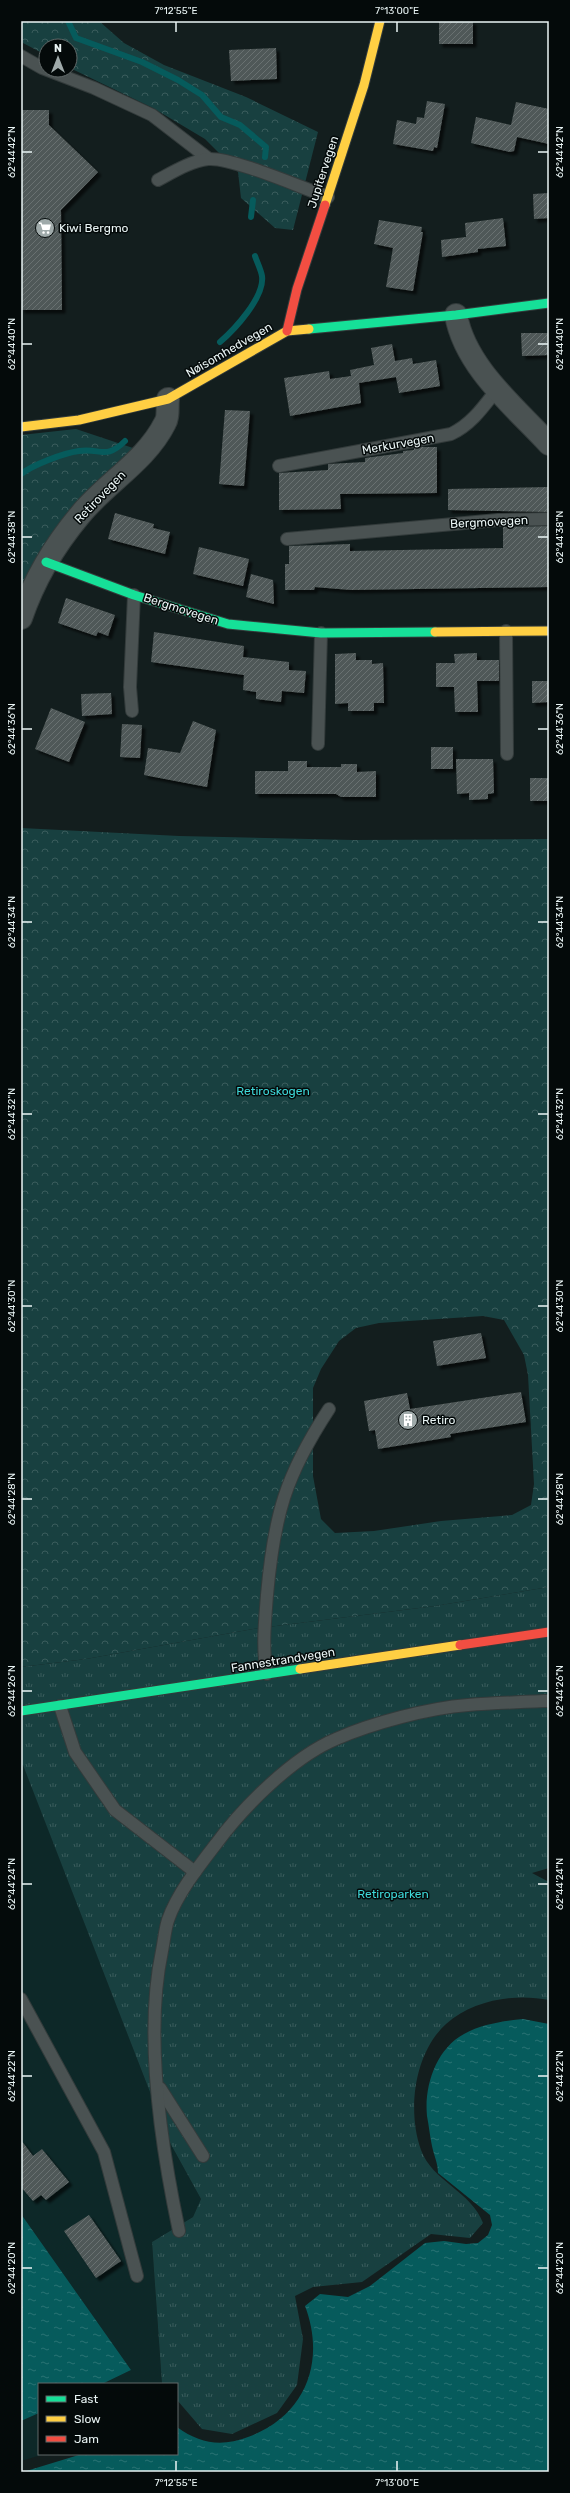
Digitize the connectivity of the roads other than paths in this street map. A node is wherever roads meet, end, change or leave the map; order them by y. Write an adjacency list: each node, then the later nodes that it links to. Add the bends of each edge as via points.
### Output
1 (380, 21): 5 (main road, Jupitervegen, via 364,85)
2 (21, 56): 3 (lane, via 42,68 94,88 152,115)
3 (209, 159): 4 (lane, via 177,170); 5 (lane, via 238,164)
4 (158, 180)
5 (328, 197): 8 (main road, Jupitervegen, via 297,289)
6 (549, 303): 7 (main road, Nøisomhedvegen)
7 (456, 315): 8 (main road, Nøisomhedvegen); 9 (street, via 458,326 479,368)
8 (287, 331): 10 (main road, Nøisomhedvegen)
9 (498, 388): 12 (street); 13 (lane, Merkurvegen, via 476,416 451,434)
10 (168, 399): 11 (main road, Nøisomhedvegen, via 79,420); 16 (street, Retirovegen, via 166,422 139,457 80,514)
11 (21, 427)
12 (549, 444)
13 (279, 466)
14 (549, 519): 15 (lane, Bergmovegen, via 498,520)
15 (286, 540)
16 (46, 562): 17 (main road, Bergmovegen); 18 (street, Retirovegen, via 31,590)
17 (134, 594): 21 (main road, Bergmovegen, via 228,624); 22 (lane, via 130,687)
18 (21, 618)
19 (506, 631): 20 (main road, Bergmovegen); 21 (main road, Bergmovegen); 24 (lane)
20 (549, 631)
21 (321, 633): 23 (lane)
22 (132, 711)
23 (318, 744)
24 (507, 754)
25 (329, 1409): 27 (lane, via 300,1456 281,1505 273,1543 264,1632)
26 (549, 1632): 27 (main road, Fannestrandvegen)
27 (267, 1674): 29 (main road, Fannestrandvegen)
28 (547, 1701): 31 (lane, via 466,1705 400,1718 335,1739 290,1767 237,1816)
29 (60, 1706): 30 (main road, Fannestrandvegen); 31 (lane, via 75,1752 115,1810)
30 (21, 1711)
31 (194, 1872): 33 (lane, via 168,1920 156,1982 154,2019)
32 (21, 1999): 36 (lane, via 104,2152)
33 (158, 2084): 34 (lane); 35 (lane, via 169,2183)
34 (203, 2156)
35 (179, 2230)
36 (137, 2276)

